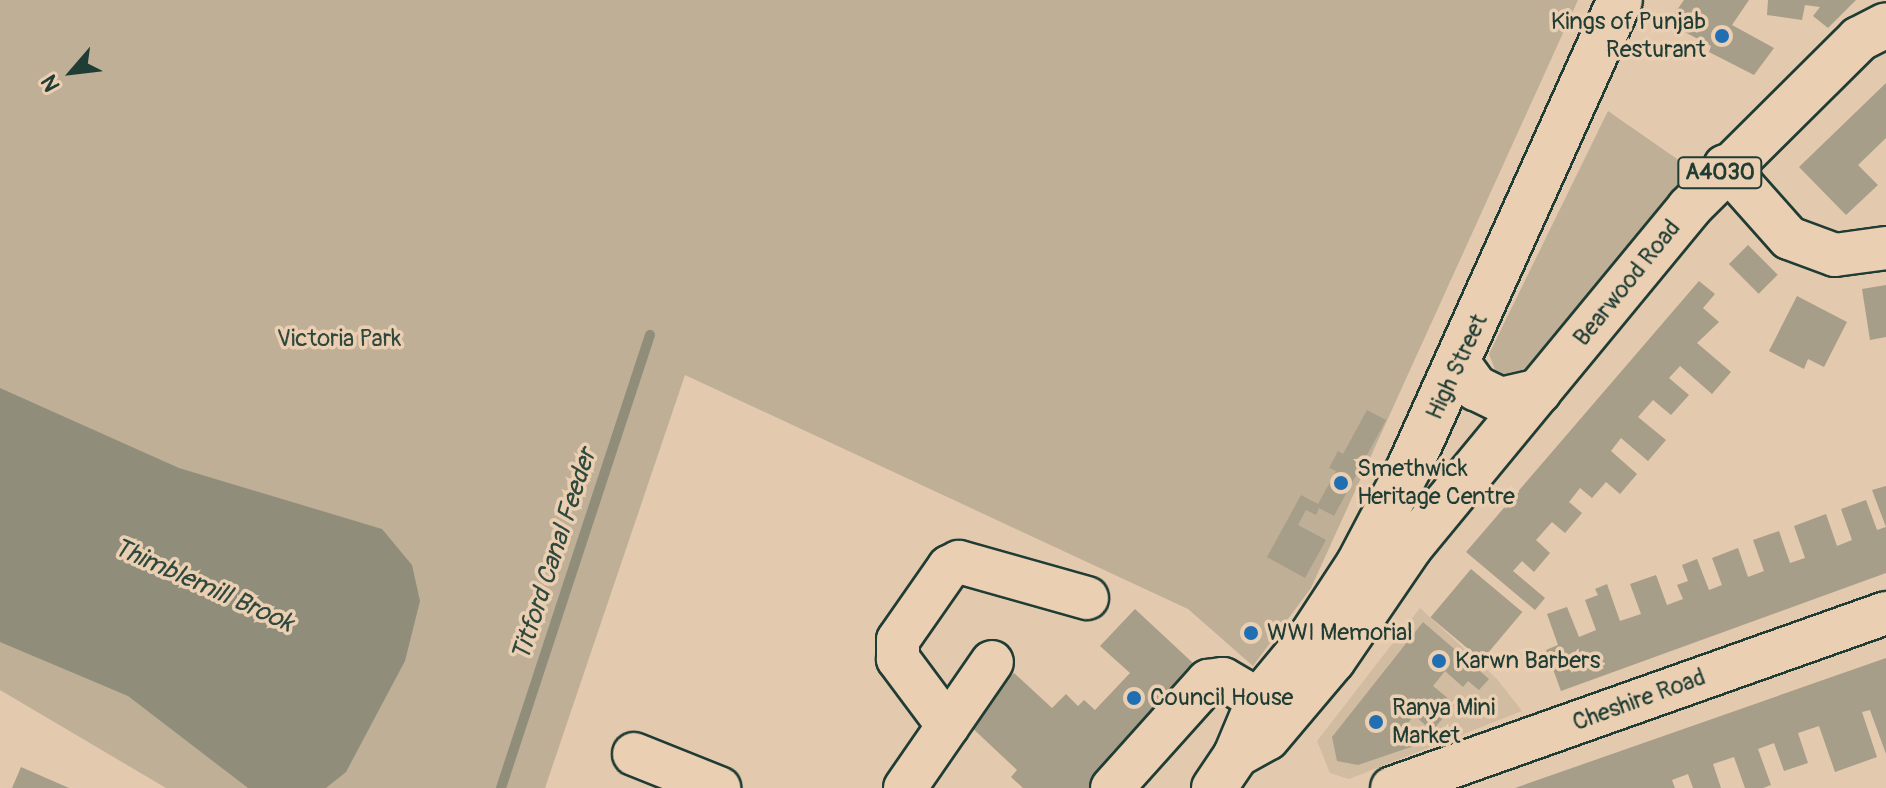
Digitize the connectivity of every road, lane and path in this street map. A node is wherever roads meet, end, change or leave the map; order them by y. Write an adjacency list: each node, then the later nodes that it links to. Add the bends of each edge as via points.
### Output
1 (1620, 0): 4 (main road, High Street / A4030)
2 (1640, 0): 4 (main road, A4030)
3 (1873, 22): 5 (main road, Bearwood Road / A4030)
4 (1578, 96): 7 (main road, High Street / A4030)
5 (1725, 166): 6 (street, via 1789,238 1835,255); 8 (main road, Bearwood Road / A4030)
6 (1886, 248)
7 (1459, 365): 8 (main road, via 1476,388 1501,400); 9 (main road, High Street / A4030)
8 (1539, 391): 10 (main road, Bearwood Road / A4030)
9 (1409, 468): 10 (main road, via 1436,494); 14 (main road, High Street / A4030, via 1358,565 1308,641)
10 (1456, 495): 17 (main road, High Street / A4030, via 1410,547 1345,644 1267,738)
11 (1087, 598): 15 (street, via 959,562 949,567 898,640 898,659)
12 (1886, 613): 21 (street, Cheshire Road)
13 (992, 662): 15 (street)
14 (1259, 700): 17 (main road, High Street / A4030); 20 (street, via 1223,679 1208,681)
15 (948, 726): 19 (street)
16 (634, 754): 18 (street)
17 (1225, 772)
18 (719, 788)
19 (905, 788)
20 (1112, 788)
21 (1392, 788)

